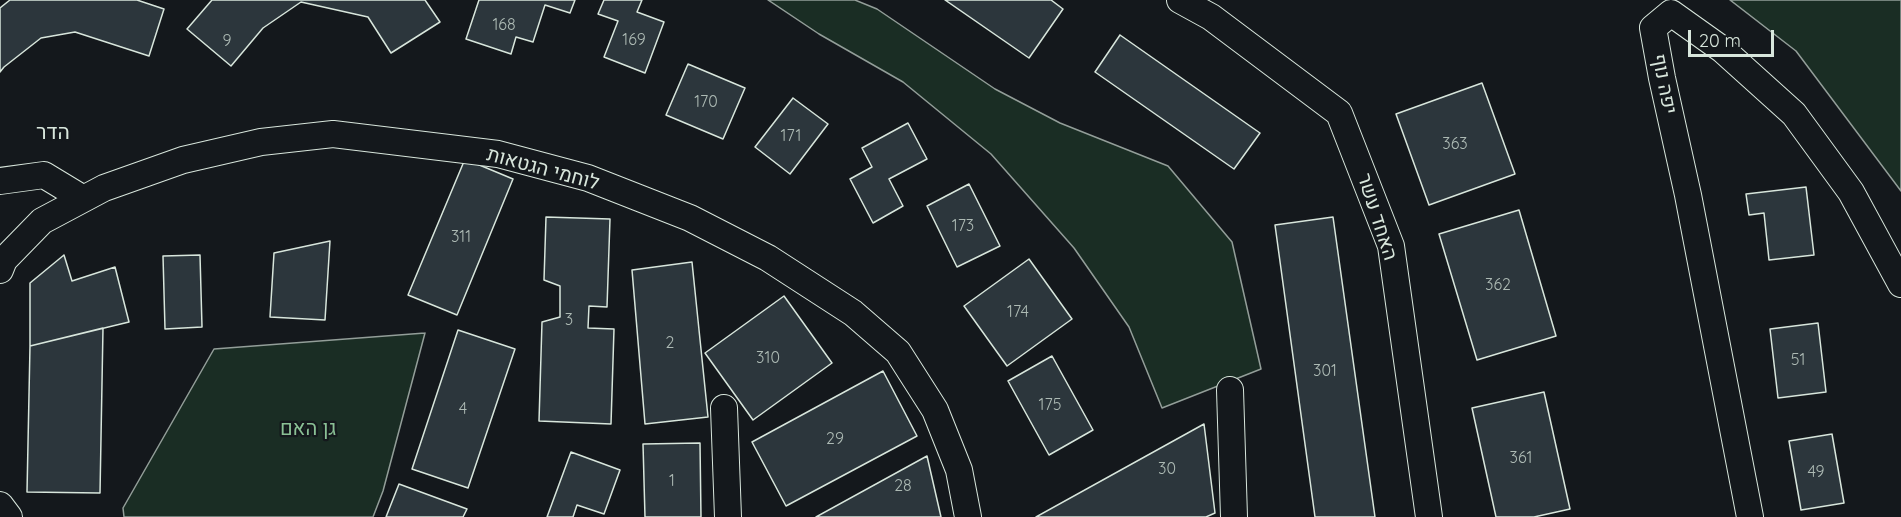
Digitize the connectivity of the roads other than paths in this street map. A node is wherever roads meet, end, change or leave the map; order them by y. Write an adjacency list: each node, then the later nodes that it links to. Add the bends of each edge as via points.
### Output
1 (1180, 0): 13 (street, האחד עשר, via 1211,17 1339,113 1391,246)
2 (0, 181): 3 (street, via 44,175)
3 (82, 198): 4 (street, לוחמי הגטאות, via 42,221 4,260); 11 (street, לוחמי הגטאות, via 183,160 261,142 333,134 498,154 588,178 690,218 768,258 853,313 898,352 935,410 959,470)
4 (0, 270)
5 (1901, 284): 14 (street, יפה נוף, via 1851,192 1794,114 1723,50 1671,13 1653,28)
6 (1230, 390): 12 (street)
7 (724, 408): 10 (street)
8 (0, 505): 9 (street)
9 (9, 517)
10 (728, 517)
11 (968, 517)
12 (1234, 517)
13 (1429, 517)
14 (1750, 517)

